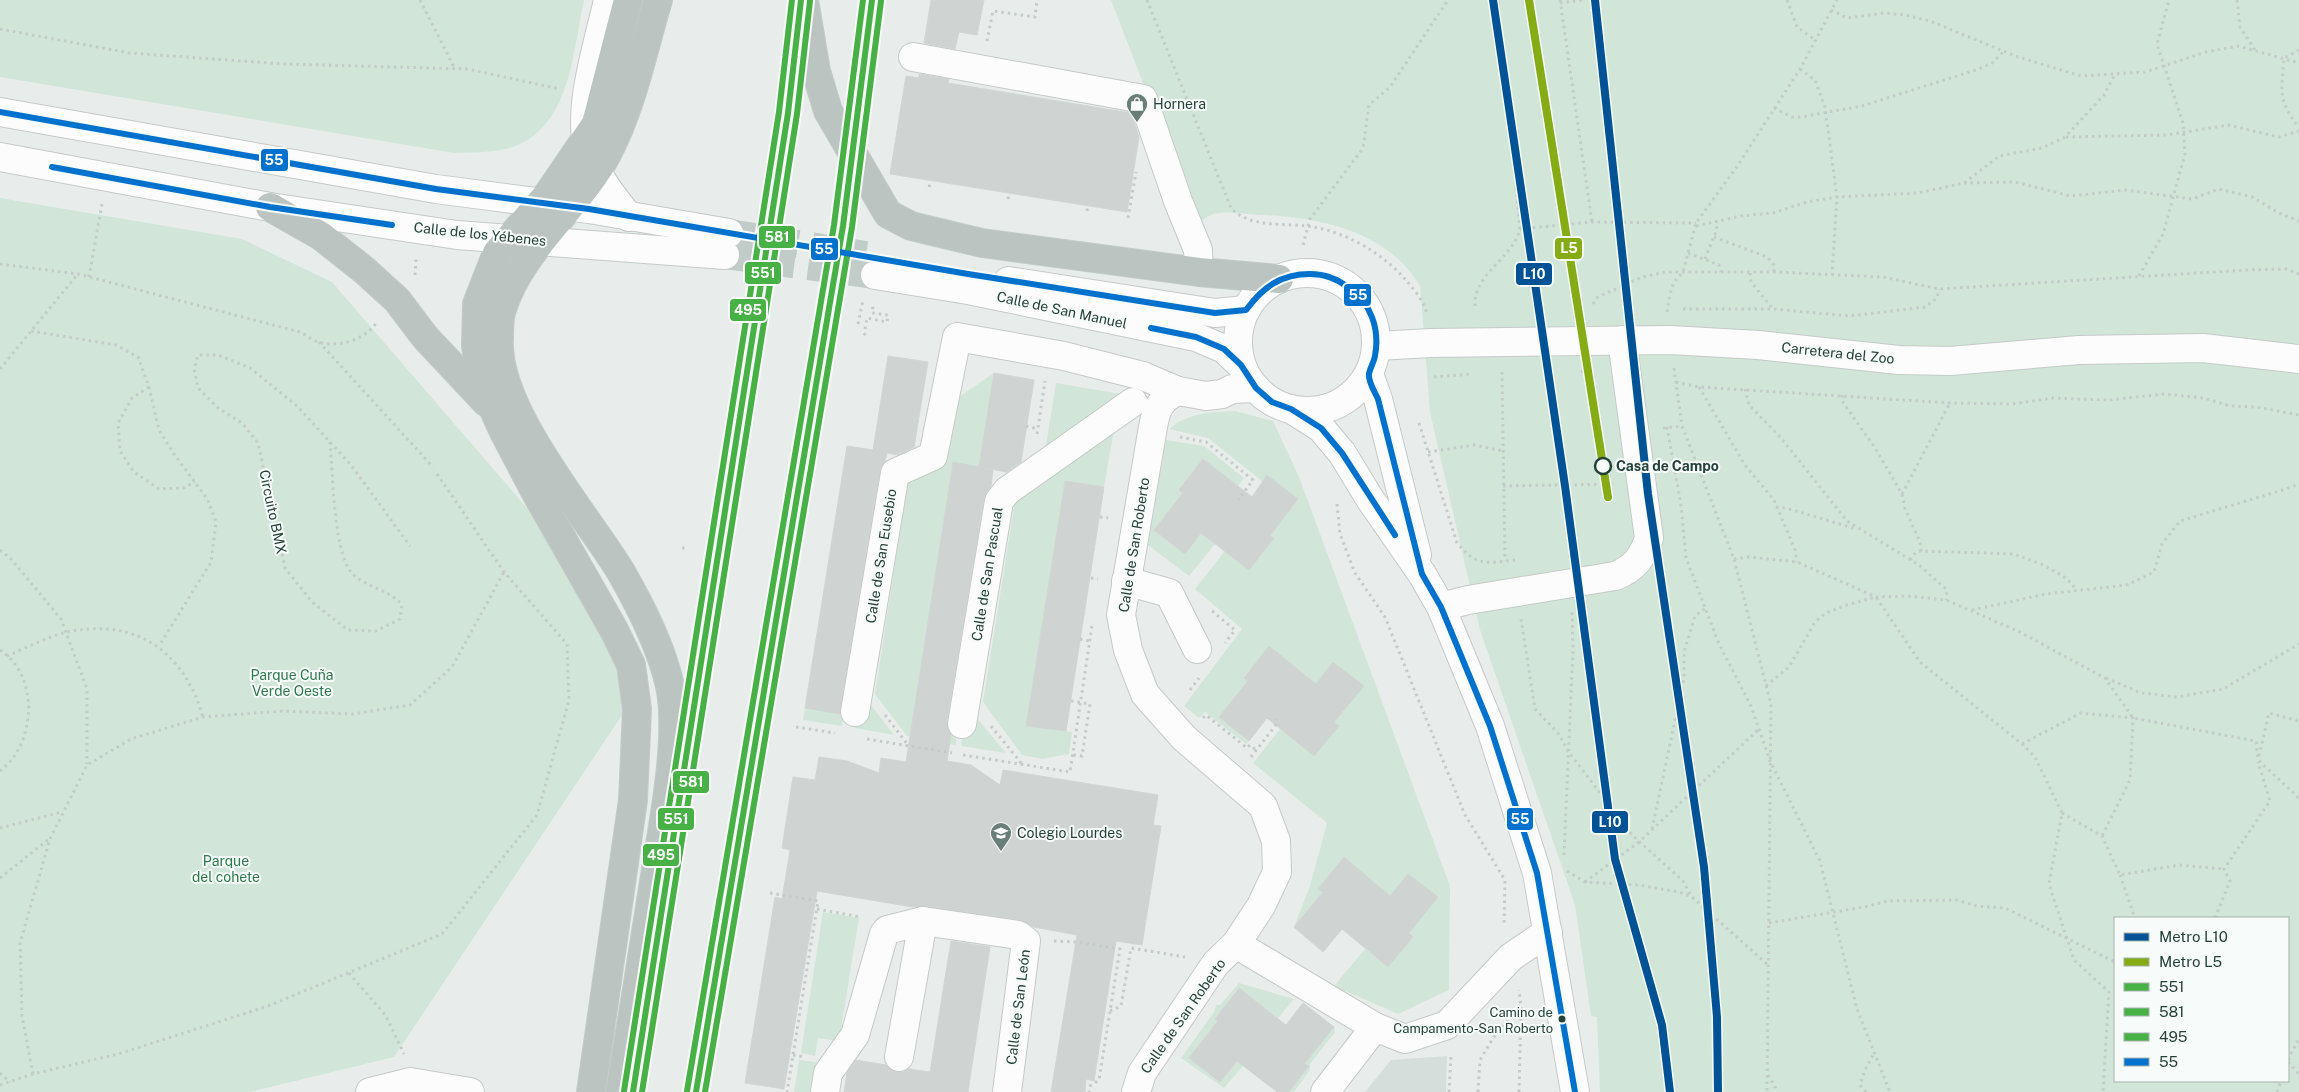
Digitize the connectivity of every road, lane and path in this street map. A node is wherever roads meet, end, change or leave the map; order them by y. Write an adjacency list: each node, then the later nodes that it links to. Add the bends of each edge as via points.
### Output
1 (420, 0): 27 (path)
2 (608, 0): 38 (street, via 588,94)
3 (628, 0): 38 (highway, via 596,124)
4 (658, 0): 40 (highway, via 621,122)
5 (796, 0): 79 (highway, via 812,82 840,150 868,197 889,223 928,238)
6 (804, 0): 69 (highway, via 816,71 828,111 888,214 911,226 982,243)
7 (1037, 0): 28 (path, via 1035,17 993,11)
8 (1147, 0): 59 (path, via 1231,208 1243,219 1251,221)
9 (1448, 0): 59 (path, via 1390,87 1370,105 1363,148)
10 (1498, 0): 60 (path)
11 (1582, 0): 16 (path)
12 (1787, 0): 19 (path, via 1797,28)
13 (1837, 0): 17 (path)
14 (2169, 0): 26 (path, via 2157,44)
15 (2237, 0): 20 (path, via 2240,27)
16 (1560, 2): 56 (path)
17 (1831, 10): 19 (path); 22 (path, via 1847,18 1884,13 1905,15 1930,21)
18 (0, 29): 27 (path, via 130,54 284,64)
19 (1814, 40): 29 (path)
20 (2255, 50): 24 (path); 26 (path, via 2238,46 2206,52)
21 (2299, 50): 24 (path)
22 (2004, 51): 30 (path, via 2081,76); 34 (path, via 1992,63 1979,69 1862,106)
23 (913, 57): 28 (street)
24 (2284, 58): 25 (path); 35 (path, via 2280,94)
25 (2299, 62)
26 (2164, 66): 30 (path, via 2145,72); 36 (path)
27 (455, 69): 31 (path)
28 (981, 69): 69 (street, via 1144,99 1198,250)
29 (1800, 69): 32 (path); 34 (path, via 1815,80)
30 (2115, 74): 37 (path, via 2104,95)
31 (562, 89)
32 (1774, 108): 34 (path, via 1792,117); 58 (path)
33 (0, 112): 49 (street, Calle de los Yébenes, via 436,189)
34 (1826, 113): 45 (path)
35 (2299, 129): 36 (path, via 2279,136 2228,125)
36 (2184, 134): 37 (path); 46 (path, via 2185,154)
37 (2065, 137): 42 (path, via 2042,148 1999,156)
38 (586, 138): 40 (street); 49 (highway)
39 (0, 157): 52 (street, Calle de los Yébenes)
40 (597, 170): 51 (highway); 54 (street)
41 (931, 181): 43 (path)
42 (1964, 183): 45 (path, via 1918,193); 46 (path, via 2015,182 2071,196 2126,190)
43 (929, 187)
44 (1009, 192): 47 (path)
45 (1837, 197): 57 (path, via 1773,213); 76 (path)
46 (2174, 198): 55 (path, via 2192,199 2219,189 2252,197); 77 (path, via 2163,234)
47 (1008, 199)
48 (102, 203): 78 (path)
49 (540, 203): 51 (street, Calle de los Yébenes); 62 (highway)
50 (1088, 205): 53 (path)
51 (570, 206): 54 (street, Calle de los Yébenes); 63 (highway)
52 (270, 207): 62 (street, Calle de los Yébenes, via 457,235); 119 (highway, via 321,236 397,300 425,337)
53 (1087, 211)
54 (629, 218): 63 (street, Calle de los Yébenes, via 727,244)
55 (2299, 221)
56 (1592, 222): 58 (path); 60 (path)
57 (1716, 222): 58 (path); 61 (path)
58 (1696, 224): 65 (path)
59 (1308, 226): 64 (path); 88 (path, via 1335,232 1392,265 1417,293)
60 (1520, 229): 84 (path, via 1515,241 1477,290)
61 (1714, 237): 67 (path); 72 (path, via 1767,257 1774,265)
62 (510, 239): 63 (street, Calle de los Yébenes); 119 (highway, via 497,253 477,304 476,346 481,382)
63 (542, 241): 246 (highway, via 516,277 501,310 498,343 505,379 519,415 620,570 647,620 671,696 673,724 665,813)
64 (1303, 245)
65 (1688, 253): 67 (path); 70 (path)
66 (416, 254): 80 (path)
67 (1705, 259): 71 (path, via 1719,265)
68 (0, 264): 75 (path)
69 (1199, 272): 79 (highway)
70 (1682, 272): 71 (path); 82 (path, via 1642,278 1598,297); 85 (path, via 1674,282)
71 (1721, 272): 74 (path)
72 (1774, 272): 74 (path); 76 (path)
73 (2299, 272): 77 (path, via 2287,269)
74 (1750, 273): 86 (path, via 1751,282)
75 (78, 274): 78 (path); 91 (path)
76 (1832, 275): 81 (path, via 1882,277)
77 (2139, 276): 81 (path)
78 (89, 277): 94 (path, via 300,332)
79 (1273, 282): 87 (street); 95 (street, via 1293,274 1309,273 1341,281 1365,303 1372,318)
80 (414, 283)
81 (1939, 289): 86 (path, via 1937,298 1926,307 1872,314 1841,315)
82 (1593, 304)
83 (872, 306): 92 (path, via 872,313 888,315 887,322 867,318)
84 (1475, 306)
85 (1666, 309): 86 (path); 90 (path)
86 (1773, 309)
87 (1246, 310): 98 (street, via 1239,336); 98 (street, Calle de San Manuel, via 1206,312 876,266 968,290 1196,337 1224,349)
88 (1426, 311)
89 (380, 317): 94 (path, via 373,328 349,342)
90 (1668, 319)
91 (31, 331): 100 (path); 110 (path, via 116,345 138,356)
92 (865, 333)
93 (1622, 340): 95 (street, Carretera del Zoo); 96 (street, Carretera del Zoo, via 1758,345 1899,360 1950,360 2079,350 2203,348); 152 (street, via 1648,538 1645,551 1628,571)
94 (319, 342): 149 (path, via 434,469)
95 (1376, 346): 105 (street)
96 (2299, 359)
97 (1673, 363): 108 (path)
98 (1241, 365): 112 (street)
99 (1573, 368): 109 (path, via 1593,376)
100 (0, 369)
101 (1046, 372): 125 (path)
102 (1502, 372): 103 (path); 104 (path); 129 (path)
103 (1511, 372)
104 (1492, 373)
105 (1369, 374): 118 (street, via 1352,395 1333,406 1312,411); 150 (street)
106 (1473, 374): 107 (path)
107 (1434, 377)
108 (1676, 382): 111 (path); 123 (path)
109 (1598, 384)
110 (149, 387): 133 (path, via 159,430); 133 (path, via 132,398 118,423 120,451 134,472 159,489 183,488)
111 (1699, 387): 113 (path); 139 (path, via 1745,465 1774,500)
112 (1256, 388): 114 (street, via 1232,389 1206,396); 118 (street, via 1272,402)
113 (1745, 389): 115 (path); 140 (path, via 1750,405)
114 (1178, 391): 151 (street, Calle de San Roberto, via 1167,396 1157,407); 179 (street, Calle de San Eusebio, via 1143,376 1064,356 957,337 933,456 894,473)
115 (1842, 395): 117 (path); 136 (path, via 1842,401)
116 (1134, 402): 132 (street, Calle de San Pascual)
117 (1950, 402): 120 (path, via 2012,404 2053,398 2109,400 2164,394); 136 (path)
118 (1291, 409): 150 (street, via 1321,428 1342,453)
119 (494, 411): 245 (highway, via 614,630 630,665 637,709 633,800)
120 (2299, 415)
121 (1419, 423): 130 (path)
122 (1026, 426): 125 (path)
123 (1682, 426): 124 (path); 144 (path)
124 (1667, 427): 126 (path); 158 (path, via 1681,505 1686,558)
125 (1038, 428): 132 (path)
126 (1660, 428)
127 (1177, 436): 138 (path, via 1206,442 1253,480)
128 (330, 442): 128 (path, Circuito BMX, via 297,406 250,368 218,355 198,355 194,369 198,388 218,408 242,424 258,443 285,568 312,602 348,630 376,631 400,620 402,605 394,594 369,585 352,572 342,556); 141 (path, Circuito BMX, via 351,465)
129 (1503, 451): 130 (path, via 1475,445); 135 (path)
130 (1428, 452): 147 (path, via 1457,543 1470,558 1488,563)
131 (1616, 474): 135 (path, via 1617,484)
132 (1031, 475): 170 (street, Calle de San Pascual, via 998,501)
133 (195, 482): 164 (path, via 208,500 216,522 211,562)
134 (2299, 484): 153 (path, via 2180,521 2162,544 2154,572 2127,585)
135 (1504, 486): 147 (path)
136 (1902, 494): 143 (path)
137 (1336, 495): 215 (path, via 1340,534 1355,573 1385,617 1465,815 1505,880)
138 (1238, 500)
139 (1776, 507): 140 (path); 148 (path, via 1795,550)
140 (1859, 530): 146 (path)
141 (410, 546)
142 (0, 550): 160 (path, via 61,619)
143 (1921, 551): 146 (path); 153 (path, via 2014,554 2063,576)
144 (1734, 559): 148 (path, via 1749,557); 169 (path)
145 (1524, 560): 147 (path)
146 (1910, 560): 156 (path, via 1945,587 1948,593)
147 (1505, 561)
148 (1796, 562): 155 (path)
149 (504, 572): 172 (path, via 452,667 410,705 353,714 282,711); 223 (path, via 567,644 569,700 538,815 442,934)
150 (1422, 574): 157 (street)
151 (1126, 582): 165 (street, via 1169,593); 219 (street, Calle de San Roberto, via 1121,615 1128,650 1145,694 1184,738 1263,806 1276,841 1277,872 1261,906)
152 (1569, 584): 154 (street); 184 (path, via 1573,650)
153 (2075, 590): 159 (path)
154 (1522, 591): 157 (street); 184 (path, via 1520,612 1535,709 1558,733)
155 (1876, 597): 156 (path); 169 (path, via 1826,613 1815,622 1789,667); 182 (path, via 1920,662)
156 (1946, 600): 159 (path)
157 (1441, 607): 216 (street, via 1490,726 1537,873)
158 (1706, 608): 180 (path, via 1719,644 1751,706); 196 (path, via 1695,616 1684,652 1684,678)
159 (1972, 610): 168 (path)
160 (67, 632): 164 (path, via 102,629 134,633); 167 (path); 189 (path, via 87,689)
161 (1080, 639): 162 (path)
162 (1089, 641)
163 (2299, 644): 168 (path, via 2223,689 2177,697 2141,694)
164 (159, 646): 172 (path, via 174,660 191,685)
165 (1197, 649)
166 (0, 650): 167 (path)
167 (7, 656): 191 (path, via 20,672 28,698 28,724 19,749)
168 (2105, 678): 173 (path)
169 (1766, 686): 188 (path, via 1771,705)
170 (966, 697): 177 (street, Calle de San Pascual); 190 (path)
171 (1071, 701): 186 (path, via 1090,704 1082,756)
172 (203, 717): 189 (path, via 132,739)
173 (2133, 718): 182 (path, via 2081,713); 187 (path, via 2256,741); 197 (path, via 2130,780)
174 (1277, 719): 183 (path)
175 (2299, 721): 187 (path, via 2269,713)
176 (1200, 722): 183 (path, via 1206,715 1247,748 1250,745)
177 (962, 724)
178 (796, 727): 179 (path)
179 (852, 728): 190 (path)
180 (1759, 729): 188 (path); 196 (path)
181 (1075, 735): 186 (path)
182 (2022, 744): 194 (path, via 2035,757)
183 (1256, 750): 185 (path)
184 (1568, 751): 199 (path); 200 (path)
185 (1253, 754)
186 (1072, 755): 190 (path, via 1070,772)
187 (2258, 760): 192 (path); 202 (path, via 2270,801)
188 (1770, 761): 209 (path, via 1820,861); 214 (path)
189 (87, 764): 193 (path)
190 (1022, 764)
191 (0, 771)
192 (2299, 798)
193 (63, 812): 195 (path); 198 (path)
194 (2062, 814): 197 (path); 217 (path, via 2049,884)
195 (0, 828)
196 (1652, 829): 199 (path)
197 (2102, 836): 203 (path)
198 (50, 839): 204 (path); 238 (path, via 20,943 22,1016)
199 (1639, 842): 205 (path); 207 (path, via 1683,881)
200 (1563, 859)
201 (1562, 867): 205 (path)
202 (2224, 868): 203 (path, via 2179,865); 212 (path, via 2230,881)
203 (2120, 875): 211 (path)
204 (0, 878)
205 (1584, 882): 207 (path, via 1638,885)
206 (770, 893): 208 (path, via 818,901)
207 (1692, 897): 222 (path)
208 (817, 909): 210 (path); 232 (path)
209 (1834, 913): 214 (path); 217 (path, via 1888,901 1956,900 1977,906 2006,908); 231 (path, via 1857,1009)
210 (862, 917)
211 (2135, 917)
212 (2215, 917)
213 (923, 920): 218 (street, Calle de San León, via 1018,934); 233 (street); 248 (street, Calle de San León, via 887,930 884,934 855,1036 828,1073)
214 (1769, 923): 222 (path)
215 (1504, 926)
216 (1548, 932): 227 (street, via 1511,958 1447,1025 1404,1039); 256 (street)
217 (2067, 940): 221 (path); 261 (path, via 2074,960 2109,992)
218 (1026, 941): 226 (path, via 1076,942 1120,949 1111,987); 249 (street, Calle de San León)
219 (1236, 944): 227 (street); 251 (street, Calle de San Roberto, via 1216,963 1147,1065)
220 (1190, 958): 226 (path, via 1131,948 1121,1006)
221 (2114, 961)
222 (1768, 965): 239 (path)
223 (350, 973): 230 (path, via 386,1016); 238 (path, via 259,1009 118,1054)
224 (1519, 990): 225 (path)
225 (1521, 1009): 254 (path, via 1498,1030 1480,1060); 255 (path)
226 (1110, 1012): 250 (path, via 1101,1050 1099,1080 1090,1086)
227 (1375, 1027): 252 (street)
228 (2299, 1038): 235 (path)
229 (1451, 1048): 253 (path)
230 (405, 1054)
231 (1874, 1054): 259 (path, via 1860,1084); 260 (path)
232 (792, 1057): 234 (path); 247 (path)
233 (899, 1057)
234 (808, 1058)
235 (2289, 1059)
236 (2289, 1062): 240 (path)
237 (0, 1073): 241 (path)
238 (33, 1074): 241 (path)
239 (1767, 1074): 257 (path); 258 (path)
240 (2299, 1074)
241 (10, 1082): 242 (path)
242 (0, 1085)
243 (370, 1092): 244 (street, via 410,1082)
244 (470, 1092)
245 (591, 1092)
246 (620, 1092)
247 (787, 1092)
248 (825, 1092)
249 (1007, 1092)
250 (1089, 1092)
251 (1136, 1092)
252 (1325, 1092)
253 (1449, 1092)
254 (1478, 1092)
255 (1519, 1092)
256 (1575, 1092)
257 (1767, 1092)
258 (1778, 1092)
259 (1866, 1092)
260 (1890, 1092)
261 (2103, 1092)

